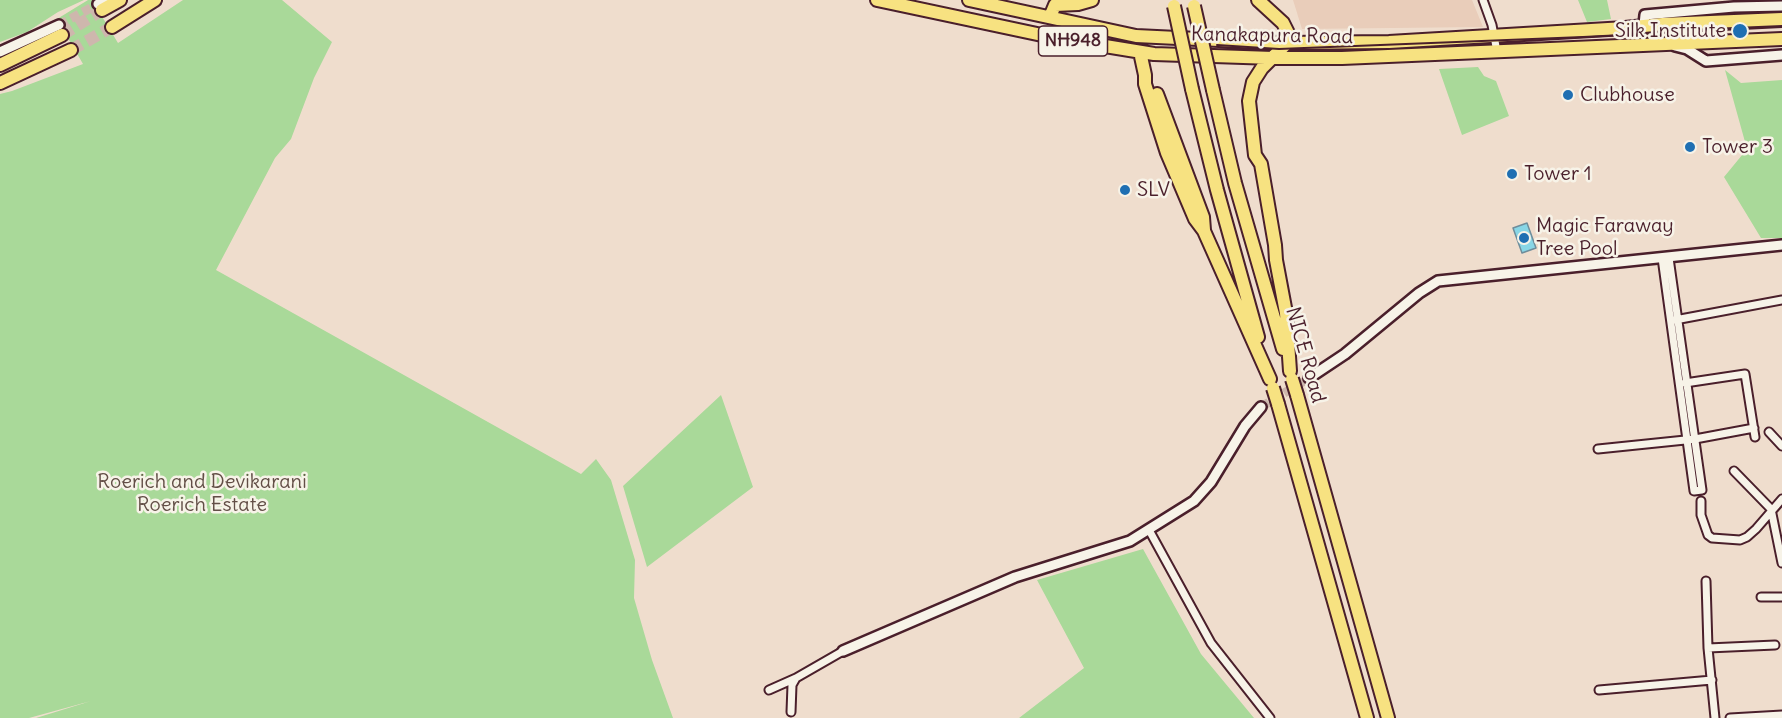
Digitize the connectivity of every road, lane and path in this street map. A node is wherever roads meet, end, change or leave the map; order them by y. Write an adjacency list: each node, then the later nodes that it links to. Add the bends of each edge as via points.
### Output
1 (120, 0): 12 (highway)
2 (155, 0): 18 (highway)
3 (877, 0): 14 (highway, Kanakapura Road / NH948)
4 (961, 0): 14 (highway)
5 (969, 0): 15 (highway, Kanakapura Road / NH948)
6 (1092, 0): 15 (highway, via 1055,5)
7 (1258, 0): 22 (highway, via 1283,23)
8 (1483, 0): 20 (street)
9 (1174, 3): 38 (highway, NICE Road, bridge, via 1217,190)
10 (1193, 3): 36 (highway, NICE Road, bridge, via 1235,183)
11 (1733, 3): 13 (street, Kanakapura Road); 17 (street, Kanakapura Road, via 1645,15)
12 (102, 5)
13 (1782, 6)
14 (959, 16): 26 (highway, Kanakapura Road / NH948)
15 (1050, 17): 22 (highway, Kanakapura Road / NH948, via 1136,36)
16 (1782, 19): 17 (highway, Kanakapura Road)
17 (1644, 26): 20 (highway, Kanakapura Road)
18 (112, 27)
19 (60, 30): 25 (street); 30 (highway)
20 (1494, 35): 22 (highway, Kanakapura Road / NH948); 27 (street)
21 (1782, 39): 23 (highway, Kanakapura Road)
22 (1287, 43): 29 (highway)
23 (1672, 45): 27 (highway, Kanakapura Road); 28 (street, Kanakapura Road, via 1707,61)
24 (70, 50): 31 (highway)
25 (0, 52)
26 (1140, 52): 29 (highway, Kanakapura Road / NH948); 38 (highway, via 1144,84 1167,153)
27 (1497, 52): 29 (highway, Kanakapura Road)
28 (1782, 55)
29 (1273, 58): 36 (highway, via 1262,68 1249,101 1255,155 1261,164 1286,313)
30 (0, 65)
31 (0, 83)
32 (1782, 244): 33 (street)
33 (1665, 258): 35 (street); 37 (street, via 1438,281)
34 (1782, 300): 35 (street)
35 (1674, 320): 39 (street)
36 (1291, 375): 67 (highway, NICE Road, bridge)
37 (1309, 378)
38 (1272, 383): 66 (highway, NICE Road, bridge)
39 (1683, 384): 41 (street, via 1745,374); 44 (street)
40 (1261, 406): 51 (street, via 1200,495)
41 (1754, 428): 43 (street); 44 (street)
42 (1769, 432): 45 (street)
43 (1755, 437)
44 (1691, 440): 44 (street, via 1702,490 1694,492); 46 (street)
45 (1782, 446)
46 (1598, 448)
47 (1734, 471): 50 (street)
48 (1782, 499): 50 (street)
49 (1701, 501): 50 (street, via 1701,515 1712,537 1747,537)
50 (1772, 509): 52 (street)
51 (1149, 530): 58 (street, via 1130,541 1015,578); 65 (street, via 1211,643)
52 (1782, 563)
53 (1706, 582): 57 (street)
54 (1761, 597): 55 (street)
55 (1782, 597)
56 (1775, 645): 57 (street)
57 (1708, 648): 60 (street)
58 (843, 651): 59 (street)
59 (796, 678): 61 (street); 63 (street)
60 (1712, 680): 62 (street); 68 (street)
61 (769, 690)
62 (1599, 690)
63 (790, 712)
64 (1782, 715): 69 (street)
65 (1270, 718)
66 (1367, 718)
67 (1388, 718)
68 (1715, 718)
69 (1730, 718)

